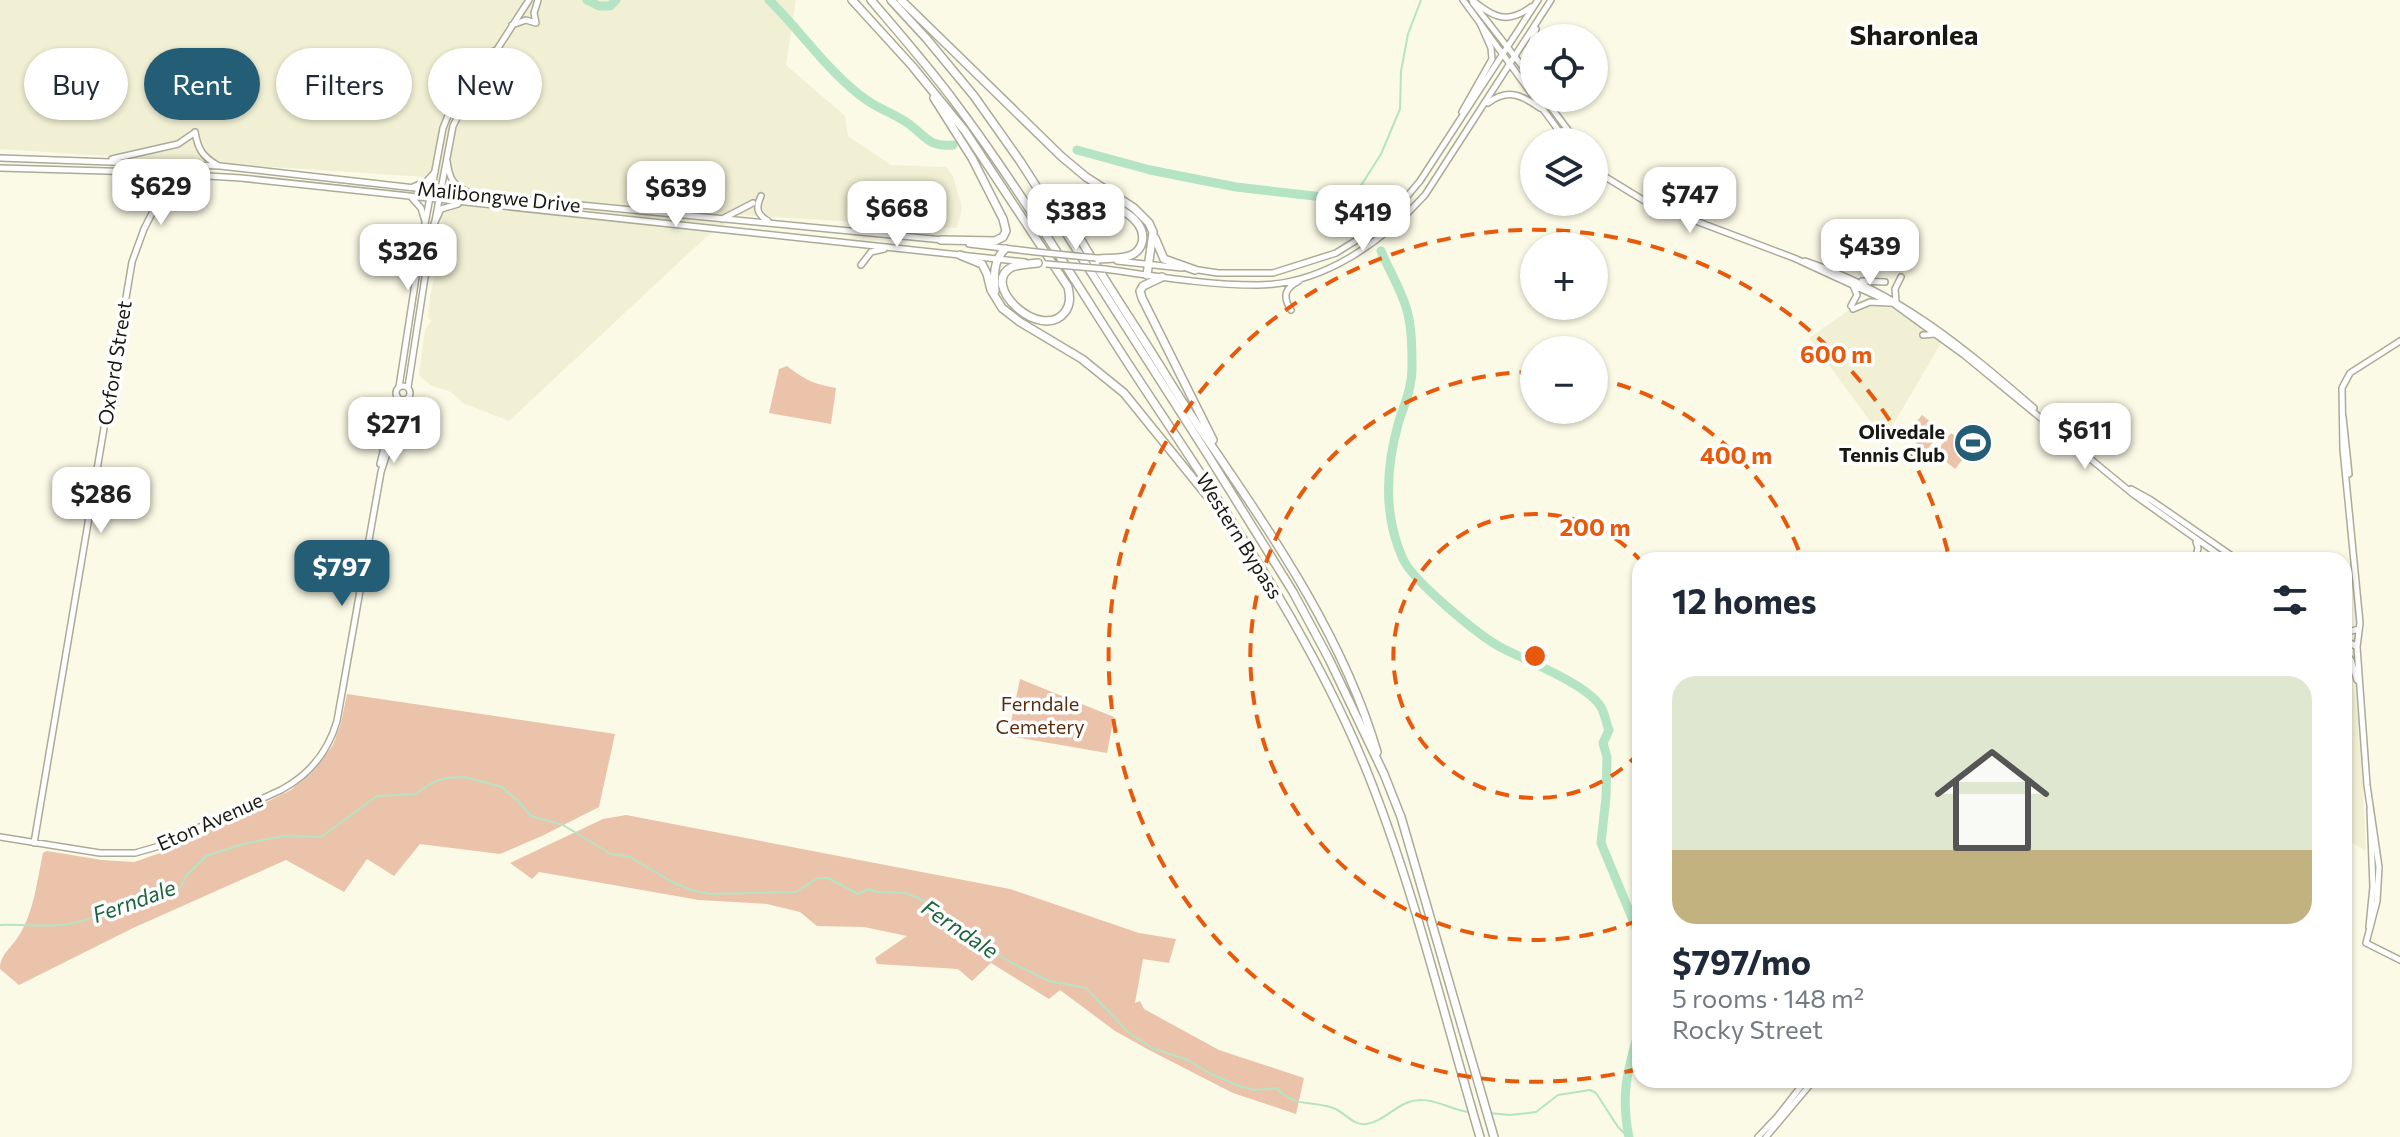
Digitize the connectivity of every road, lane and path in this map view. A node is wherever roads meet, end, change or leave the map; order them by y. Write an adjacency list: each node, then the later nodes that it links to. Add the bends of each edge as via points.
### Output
1 (529, 0): 14 (street)
2 (538, 0): 14 (street, via 536,23 526,20)
3 (852, 0): 21 (highway)
4 (871, 0): 87 (highway, Western Bypass, via 946,90 1005,173)
5 (891, 0): 100 (highway, Western Bypass, via 974,96 1060,221 1293,592)
6 (901, 0): 56 (highway, via 1062,157 1134,208)
7 (1463, 0): 12 (street)
8 (1472, 0): 10 (street, via 1505,18); 15 (street)
9 (1551, 0): 11 (street, Malibongwe Drive)
10 (1537, 1): 15 (street, Malibongwe Drive)
11 (1544, 14): 13 (street); 18 (street, Malibongwe Drive)
12 (1480, 23): 17 (street); 29 (street, via 1492,59)
13 (1539, 24)
14 (511, 26): 16 (street)
15 (1506, 47): 17 (street, Malibongwe Drive); 18 (street)
16 (496, 48)
17 (1502, 54): 19 (street); 29 (street, Malibongwe Drive)
18 (1514, 56): 19 (street, Malibongwe Drive); 20 (street)
19 (1509, 63): 22 (street); 24 (street, Malibongwe Drive)
20 (1520, 63)
21 (913, 67): 57 (highway, via 972,158 1006,227 1000,240); 63 (highway, via 973,143 1068,287 1068,307 1052,321 1025,313 1003,290 1009,269)
22 (1520, 79)
23 (1520, 96): 24 (street, via 1509,93)
24 (1483, 107): 67 (street, Malibongwe Drive, via 1404,218 1340,263)
25 (1543, 112): 28 (street)
26 (446, 120): 37 (street)
27 (456, 120): 31 (street)
28 (1556, 128)
29 (1453, 131): 66 (street, Malibongwe Drive, via 1407,198 1336,253 1273,273)
30 (0, 158): 32 (street, Malibongwe Drive)
31 (447, 161): 43 (street); 44 (street, via 453,183)
32 (104, 162): 33 (street, Malibongwe Drive); 34 (street, via 181,143 195,132 201,152)
33 (177, 164): 34 (street, Malibongwe Drive); 38 (street, Oxford Street)
34 (220, 166): 41 (street, Malibongwe Drive)
35 (0, 168): 36 (street, Malibongwe Drive)
36 (141, 172): 38 (street, Malibongwe Drive); 47 (street, via 154,180)
37 (435, 172): 41 (street); 42 (street)
38 (172, 174): 39 (street, Malibongwe Drive); 47 (street, Oxford Street)
39 (216, 177): 46 (street, Malibongwe Drive); 47 (street, via 183,181)
40 (1608, 179): 71 (street, via 1648,203)
41 (412, 188): 42 (street, Malibongwe Drive)
42 (432, 190): 43 (street, Malibongwe Drive); 48 (street)
43 (440, 191): 44 (street, Malibongwe Drive); 49 (street)
44 (477, 195): 52 (street, Malibongwe Drive)
45 (761, 196): 54 (street, via 757,210)
46 (410, 197): 48 (street, Malibongwe Drive); 53 (street)
47 (160, 198): 102 (street, Oxford Street, via 132,262)
48 (430, 199): 49 (street, Malibongwe Drive); 53 (street)
49 (438, 200): 50 (street, Malibongwe Drive); 55 (street)
50 (463, 203): 55 (street, via 441,209); 58 (street, Malibongwe Drive)
51 (753, 203): 52 (street)
52 (721, 219): 54 (street, Malibongwe Drive)
53 (425, 221): 79 (street)
54 (771, 223): 57 (street, Malibongwe Drive)
55 (434, 224): 80 (street)
56 (1153, 232): 64 (highway); 66 (highway, via 1164,259)
57 (941, 240): 59 (street, Malibongwe Drive)
58 (893, 247): 60 (street, Malibongwe Drive); 65 (street, via 871,252)
59 (1005, 249): 61 (street, Malibongwe Drive, bridge); 62 (highway)
60 (960, 255): 62 (street, Malibongwe Drive); 73 (highway, via 982,264)
61 (1096, 258): 64 (street, Malibongwe Drive); 84 (highway, via 1133,255 1143,235 1126,213 1095,201 1077,211 1075,230)
62 (997, 259): 63 (street, Malibongwe Drive); 73 (highway)
63 (1042, 264): 68 (street, Malibongwe Drive, bridge)
64 (1149, 264): 66 (street, Malibongwe Drive); 68 (highway)
65 (861, 265)
66 (1195, 270)
67 (1310, 274): 69 (street, Malibongwe Drive, via 1258,285); 75 (street, via 1286,292)
68 (1147, 275): 69 (street, Malibongwe Drive)
69 (1162, 277): 84 (highway, via 1143,286 1142,298)
70 (1901, 277): 74 (street)
71 (1853, 281): 72 (street); 74 (street); 74 (street, via 1857,295 1852,308)
72 (1885, 282)
73 (995, 297): 87 (highway, via 1020,322 1082,359 1124,393)
74 (1895, 302): 76 (street); 83 (street, via 1970,354)
75 (1291, 310)
76 (1936, 334): 77 (street); 83 (street)
77 (1923, 335)
78 (2400, 341): 94 (street, via 2347,375 2342,388)
79 (399, 387): 80 (street); 81 (street)
80 (408, 387): 82 (street)
81 (397, 396): 82 (street); 86 (street)
82 (409, 398): 86 (street, via 392,435)
83 (2061, 433): 85 (street)
84 (1225, 463): 100 (highway, via 1326,628 1370,726)
85 (2127, 487): 88 (street); 89 (street)
86 (375, 500): 102 (street, Eton Avenue, via 337,721 323,752 298,779 135,853 114,855)
87 (1236, 531): 106 (highway, Western Bypass, via 1337,705 1368,775 1408,887)
88 (2186, 532): 89 (street); 90 (street, via 2198,545)
89 (2210, 546): 91 (street); 92 (street); 93 (street)
90 (2197, 552)
91 (2204, 552)
92 (2216, 552)
93 (2222, 552)
94 (2359, 629): 95 (street); 97 (street)
95 (2352, 631)
96 (2352, 644): 97 (street)
97 (2357, 647): 99 (street)
98 (2352, 663): 99 (street)
99 (2360, 688): 103 (street, via 2373,887 2366,943)
100 (1384, 774): 107 (highway, Western Bypass, via 1413,854)
101 (0, 837): 102 (street, Eton Avenue)
102 (34, 843)
103 (2400, 960)
104 (1800, 1088): 108 (street)
105 (1807, 1088): 109 (street)
106 (1478, 1134)
107 (1494, 1137)
108 (1758, 1137)
109 (1766, 1137)

